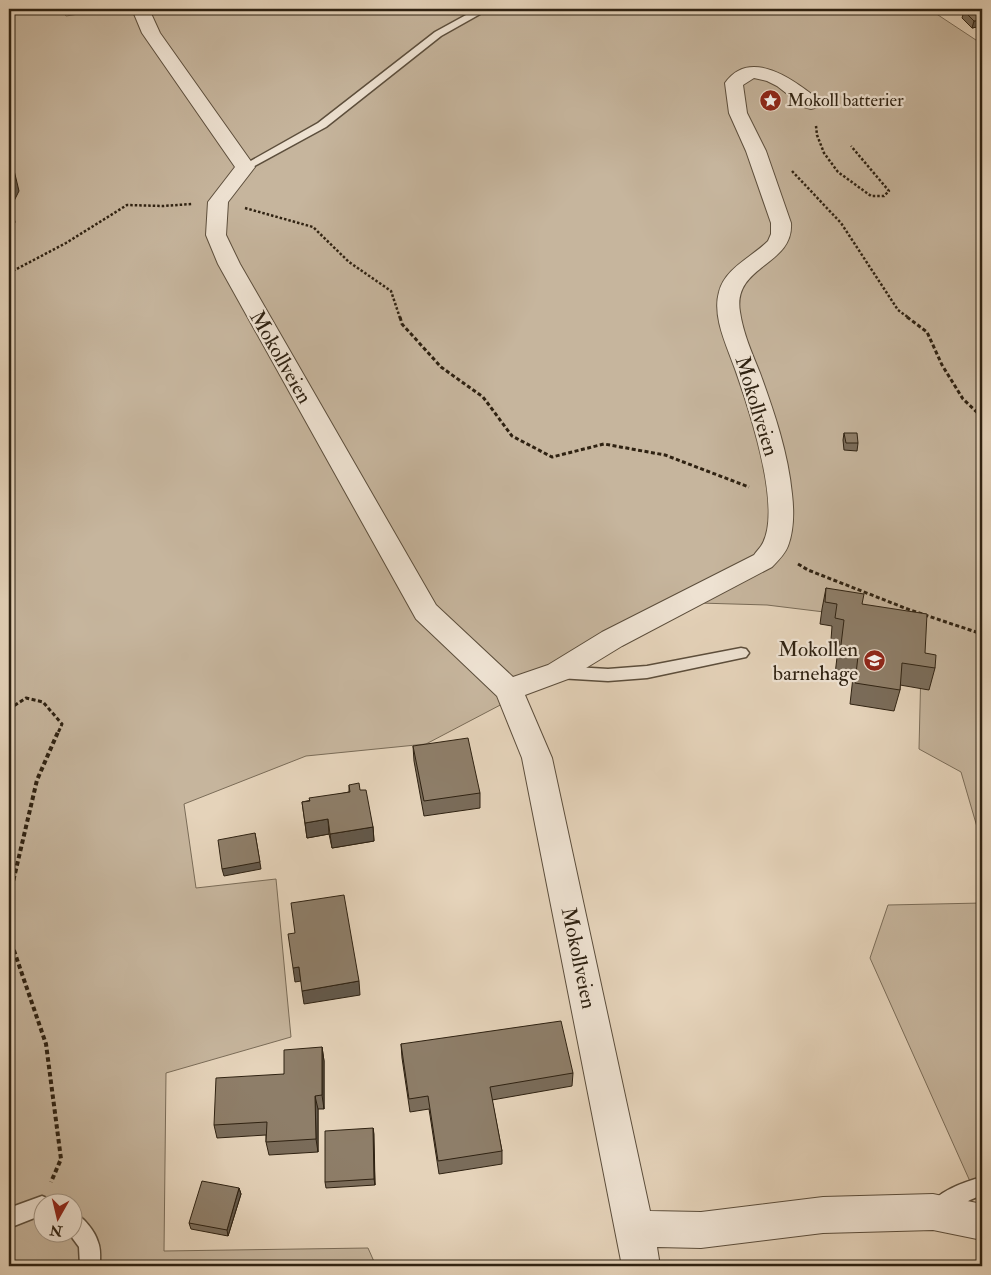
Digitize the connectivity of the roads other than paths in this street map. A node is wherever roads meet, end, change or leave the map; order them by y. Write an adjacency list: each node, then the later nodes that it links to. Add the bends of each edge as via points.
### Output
1 (141, 9): 4 (street, via 156,41)
2 (484, 9): 4 (lane, via 438,34 322,125)
3 (811, 103): 6 (street, Mokollveien, via 783,81 759,72 748,73 734,83 738,112 782,223 776,245 729,288 728,305 774,456 780,500 778,537 774,549 763,561 612,639)
4 (245, 167): 7 (street, Mokollveien, via 218,202 216,235 229,264 426,612)
5 (741, 653): 6 (lane, via 647,672 608,675)
6 (558, 672): 7 (street)
7 (509, 690): 13 (street, Mokollveien, via 537,758)
8 (982, 1186): 10 (lane, via 964,1192)
9 (32, 1209): 11 (lane)
10 (933, 1212): 12 (street); 13 (street, via 823,1215 701,1230)
11 (9, 1218)
12 (982, 1222)
13 (635, 1229): 16 (street, Mokollveien)
14 (82, 1235): 15 (lane, via 89,1244)
15 (90, 1266)
16 (641, 1266)

